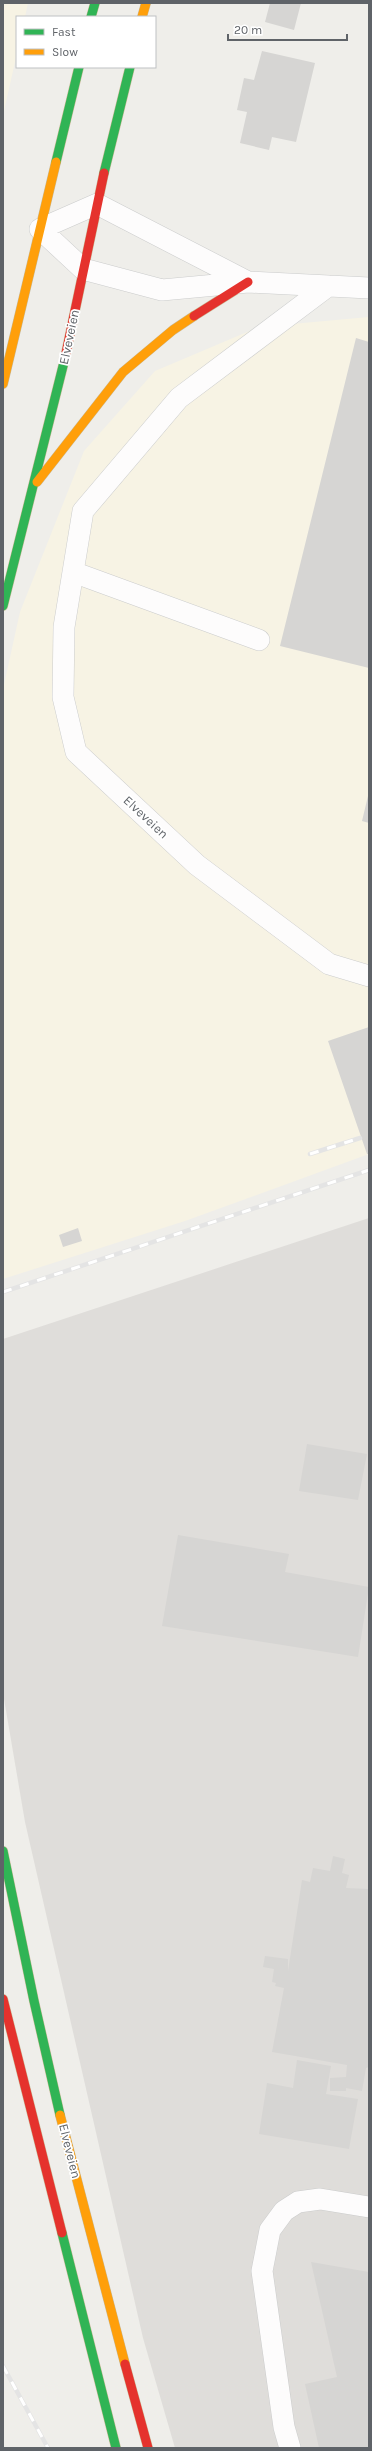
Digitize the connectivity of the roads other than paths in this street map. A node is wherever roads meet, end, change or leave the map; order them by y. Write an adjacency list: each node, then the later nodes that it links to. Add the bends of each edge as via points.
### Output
1 (95, 3): 3 (highway)
2 (146, 3): 4 (highway)
3 (91, 16)
4 (142, 16)
5 (79, 68): 8 (highway)
6 (130, 68): 7 (highway, Elveveien)
7 (97, 204): 8 (lane); 9 (highway, Elveveien); 10 (lane)
8 (40, 229): 9 (lane); 13 (highway)
9 (84, 269): 10 (lane, via 162,290); 14 (highway, Elveveien, via 63,367)
10 (248, 282): 11 (lane); 14 (highway, via 173,330 123,372)
11 (328, 286): 12 (lane); 15 (lane, Elveveien, via 179,398 83,511)
12 (369, 288)
13 (3, 384)
14 (32, 490): 16 (highway, Elveveien)
15 (73, 572): 17 (lane); 18 (lane, Elveveien, via 64,627 63,697 76,752 197,865 328,964)
16 (3, 606)
17 (259, 640)
18 (369, 976)
19 (3, 1851): 23 (highway, Elveveien, via 20,1945 90,2233)
20 (3, 1999): 22 (highway)
21 (369, 2207): 24 (lane, via 320,2199 298,2202 284,2211 270,2230 262,2271 284,2427)
22 (116, 2448)
23 (148, 2448)
24 (290, 2448)

